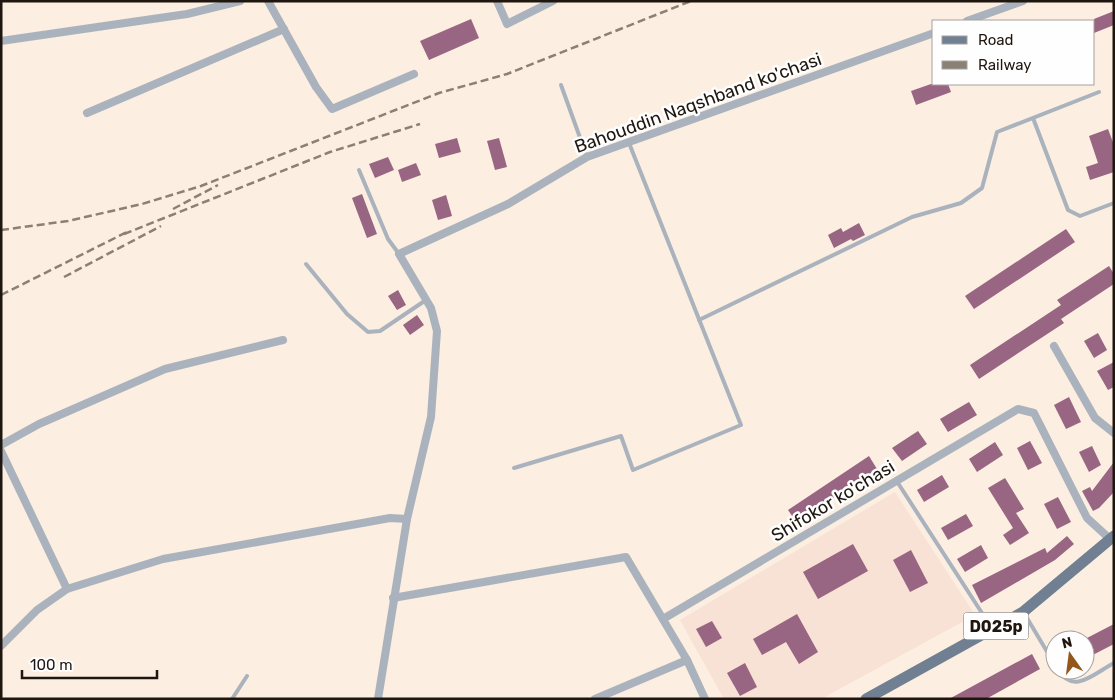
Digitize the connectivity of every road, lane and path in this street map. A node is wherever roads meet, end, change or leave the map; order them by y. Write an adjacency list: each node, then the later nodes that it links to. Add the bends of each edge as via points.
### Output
1 (240, 1): 9 (street, via 187,14)
2 (268, 1): 7 (street)
3 (497, 1): 4 (street, via 507,24)
4 (553, 1)
5 (1023, 1): 6 (street)
6 (970, 20)
7 (284, 29): 10 (street, via 332,109); 13 (street)
8 (932, 34): 15 (street, Bahouddin Naqshband ko'chasi)
9 (1, 41)
10 (414, 74)
11 (561, 85): 16 (lane)
12 (1099, 92): 14 (lane)
13 (87, 113)
14 (1033, 118): 18 (lane, via 1068,210 1080,216); 22 (lane, via 997,132 982,188 961,202 912,217)
15 (629, 142): 16 (street, Bahouddin Naqshband ko'chasi); 22 (lane)
16 (587, 156): 19 (street, Bahouddin Naqshband ko'chasi, via 508,204)
17 (359, 170): 19 (lane, via 388,239)
18 (1114, 203)
19 (399, 254): 21 (street)
20 (306, 264): 21 (lane, via 347,314 368,332 380,331)
21 (426, 300): 30 (street, via 437,331 431,416)
22 (699, 320): 28 (lane, via 741,425 634,470 621,436)
23 (283, 340): 26 (street, via 166,368 39,424)
24 (1054, 346): 25 (street, via 1095,418)
25 (1114, 433)
26 (1, 445)
27 (1, 451): 32 (street)
28 (514, 468)
29 (896, 480): 31 (street, Shifokor ko'chasi, via 1018,409 1034,413 1087,518); 35 (street, Shifokor ko'chasi); 36 (lane)
30 (407, 519): 32 (street, via 390,518 163,559); 33 (street)
31 (1112, 537): 34 (main road, D025p)
32 (66, 588): 37 (street, via 37,610)
33 (393, 598): 35 (street, via 626,557); 47 (street)
34 (1022, 612): 36 (main road, D025p); 38 (lane)
35 (663, 619): 39 (street)
36 (992, 629): 45 (main road, D025p)
37 (1, 646)
38 (1045, 649)
39 (687, 660): 48 (street); 49 (street)
40 (1114, 663): 41 (lane)
41 (1095, 673)
42 (247, 676): 46 (lane)
43 (1064, 680): 44 (lane, via 1071,684)
44 (1082, 680)
45 (873, 697)
46 (232, 699)
47 (378, 699)
48 (595, 699)
49 (705, 699)

